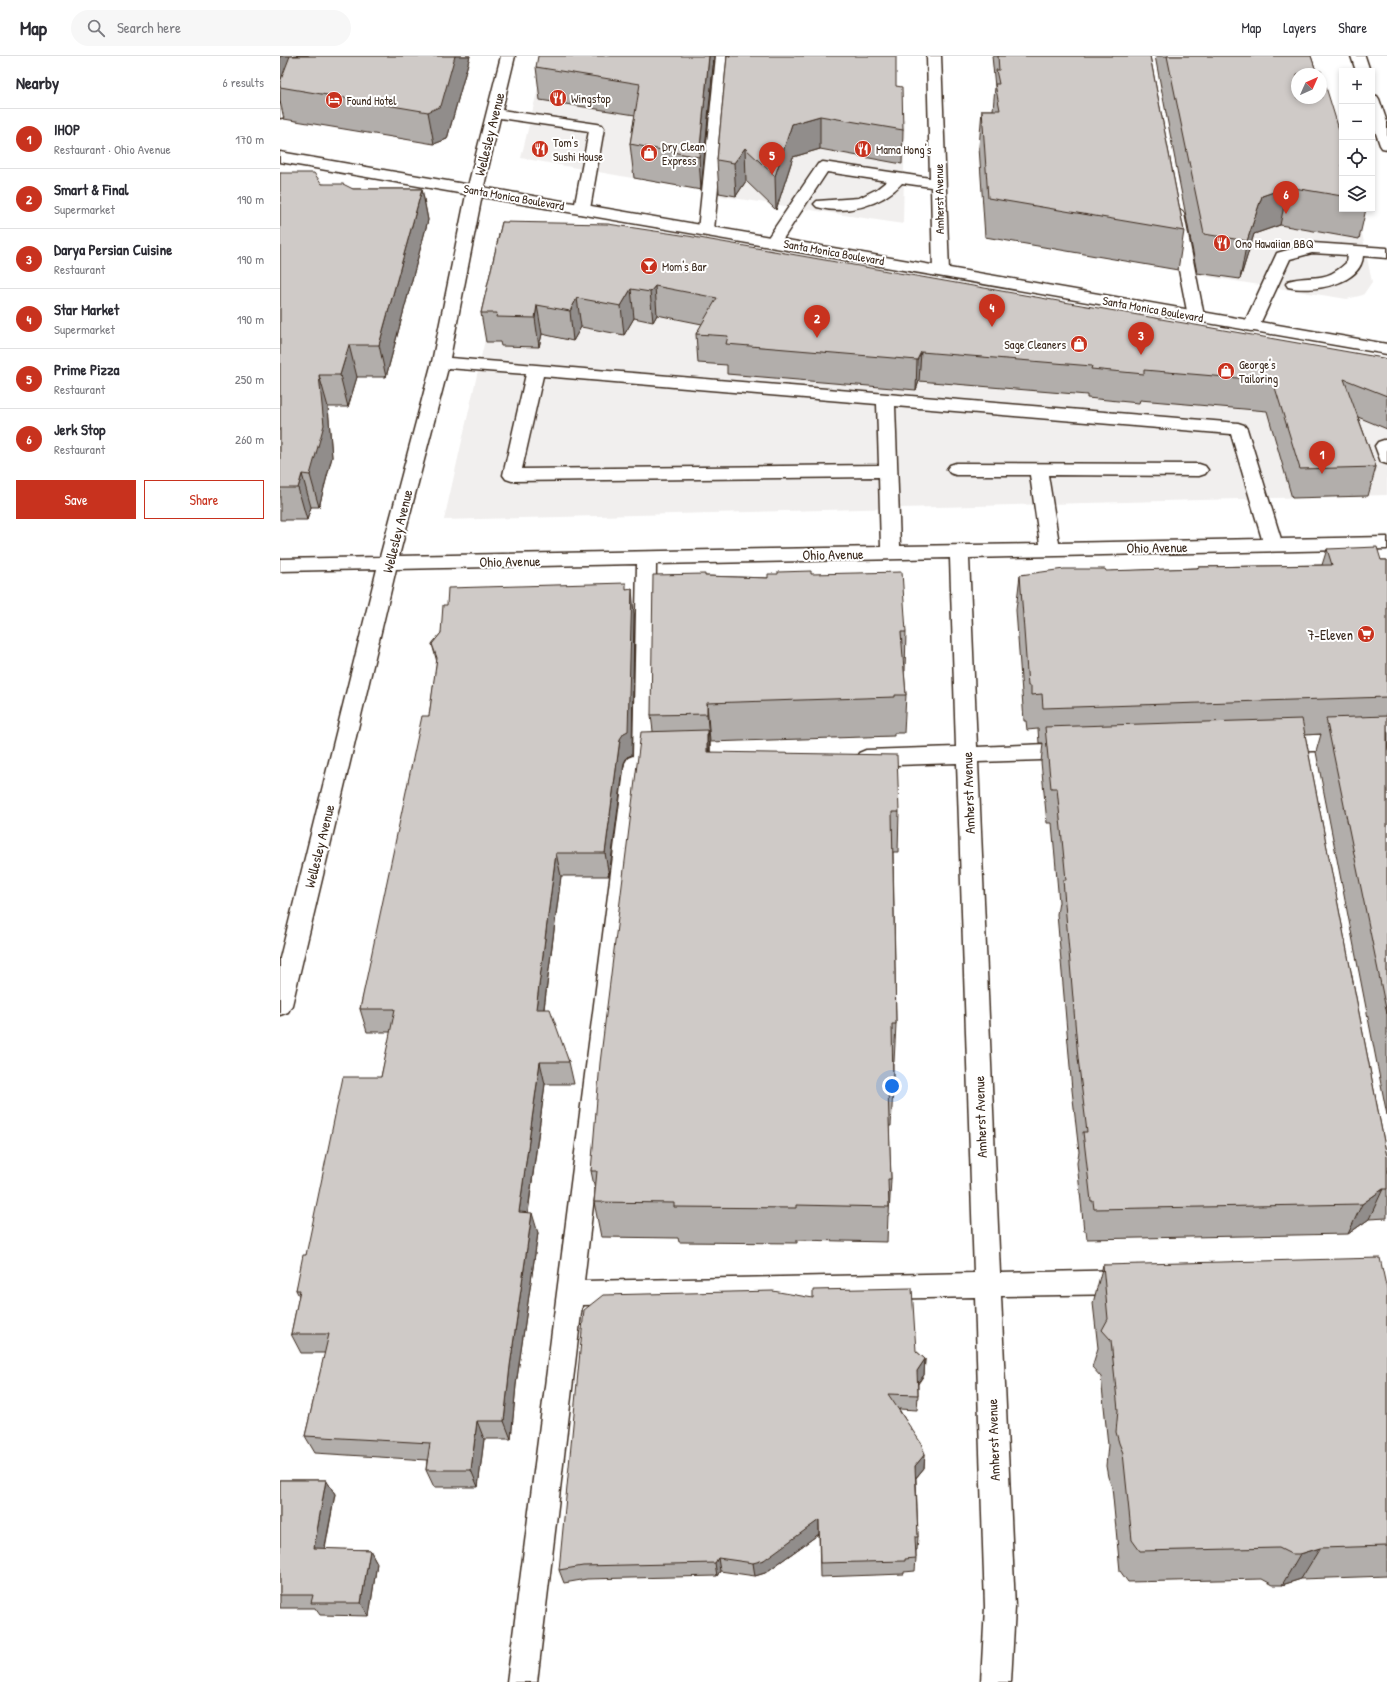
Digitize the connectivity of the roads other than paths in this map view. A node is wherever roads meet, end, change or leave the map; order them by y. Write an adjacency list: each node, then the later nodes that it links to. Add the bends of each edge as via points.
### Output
1 (301, 56): 9 (street)
2 (508, 56): 8 (street, Wellesley Avenue)
3 (723, 56): 20 (street)
4 (934, 56): 14 (street, Amherst Avenue)
5 (1358, 56): 6 (street)
6 (1362, 68)
7 (1373, 104): 10 (street)
8 (494, 113): 15 (street, Wellesley Avenue); 19 (street, via 597,128)
9 (280, 114)
10 (1387, 145)
11 (280, 157): 15 (street, Santa Monica Boulevard)
12 (898, 178): 14 (street); 16 (street, via 823,167); 18 (street, via 883,193 864,202 848,205)
13 (872, 182): 16 (street, via 864,191 844,196)
14 (939, 184): 26 (street, Amherst Avenue)
15 (475, 190): 19 (street, Santa Monica Boulevard); 31 (street, Wellesley Avenue)
16 (807, 190): 21 (street)
17 (1173, 197): 28 (street)
18 (822, 204)
19 (582, 209): 20 (street, Santa Monica Boulevard)
20 (706, 230): 21 (street, Santa Monica Boulevard)
21 (773, 242): 26 (street, Santa Monica Boulevard)
22 (1355, 251): 23 (street); 25 (street, via 1312,248 1284,256); 27 (street, via 1354,264 1335,279 1319,284)
23 (1387, 253)
24 (1333, 261): 25 (street, via 1317,272 1303,274)
25 (1277, 270): 29 (street)
26 (941, 271): 28 (street, Santa Monica Boulevard)
27 (1294, 284)
28 (1196, 316): 29 (street, Santa Monica Boulevard)
29 (1251, 326): 30 (street, Santa Monica Boulevard)
30 (1387, 348)
31 (441, 362): 32 (street); 46 (street, Wellesley Avenue)
32 (536, 370): 33 (street); 39 (street, via 512,475)
33 (886, 399): 39 (street); 41 (street, via 1238,429)
34 (1387, 446): 35 (street, via 1384,446)
35 (1387, 458)
36 (1038, 469): 37 (street); 38 (street); 42 (street)
37 (956, 470)
38 (1198, 470)
39 (888, 471): 44 (street)
40 (1387, 543): 41 (street, Ohio Avenue)
41 (1273, 545): 42 (street, Ohio Avenue)
42 (1050, 550): 43 (street, Ohio Avenue)
43 (959, 551): 44 (street, Ohio Avenue); 52 (street, Amherst Avenue)
44 (890, 552): 45 (street, Ohio Avenue)
45 (647, 558): 46 (street, Ohio Avenue); 55 (street)
46 (388, 563): 47 (street, Ohio Avenue); 57 (street, Wellesley Avenue)
47 (280, 565)
48 (1387, 741): 49 (street)
49 (1302, 744): 50 (street); 56 (street)
50 (1254, 745)
51 (1096, 750): 52 (street)
52 (967, 755): 53 (street); 59 (street, Amherst Avenue)
53 (845, 758)
54 (690, 762): 55 (street)
55 (643, 764): 60 (street, via 635,763)
56 (1306, 767)
57 (280, 1005)
58 (1150, 1282): 59 (street)
59 (987, 1285): 60 (street); 62 (street, Amherst Avenue, via 1000,1607)
60 (570, 1293): 61 (street)
61 (522, 1682)
62 (996, 1682)

